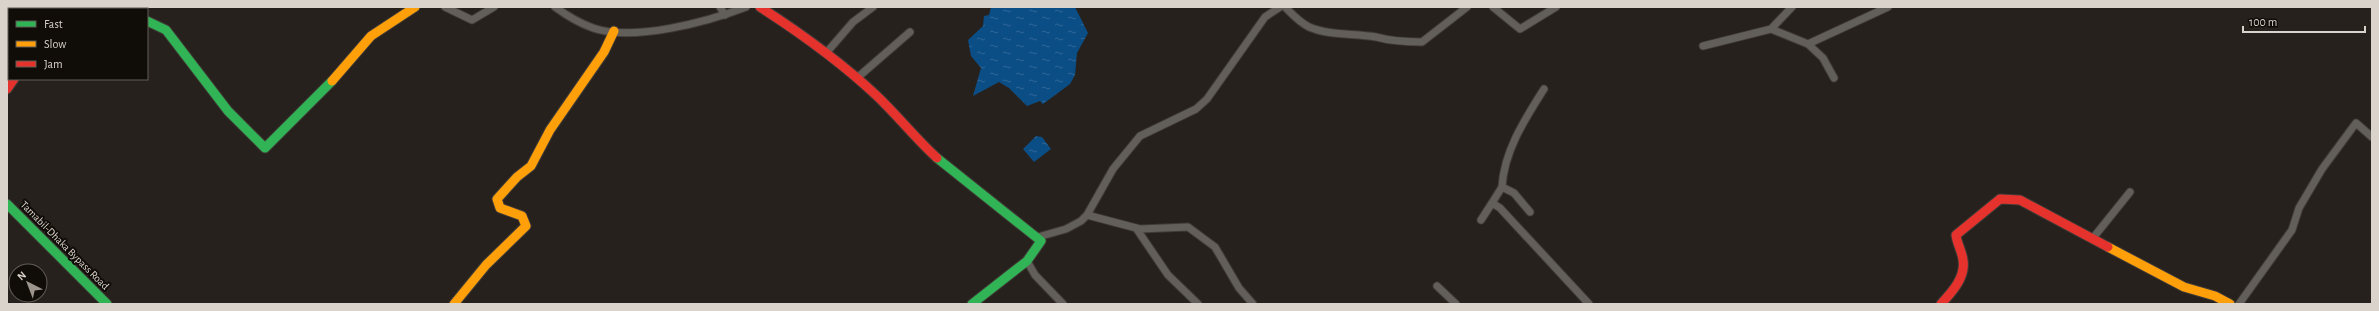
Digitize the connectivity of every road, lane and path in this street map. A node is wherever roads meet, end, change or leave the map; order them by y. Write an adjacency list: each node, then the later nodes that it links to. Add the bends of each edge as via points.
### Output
1 (415, 7): 17 (main road, via 371,36 348,64 265,148 228,111 166,30)
2 (445, 7): 3 (street, via 472,20)
3 (494, 7)
4 (555, 7): 19 (street, via 594,28)
5 (720, 7): 16 (street)
6 (746, 7): 16 (street)
7 (760, 7): 23 (main road)
8 (874, 7): 23 (street, via 853,22)
9 (1280, 7): 35 (street, via 1265,17 1207,99 1196,109 1140,136 1114,169)
10 (1285, 7): 11 (street, via 1309,27 1385,41 1422,42)
11 (1467, 7)
12 (1493, 7): 13 (street, via 1520,29)
13 (1556, 7)
14 (1792, 7): 18 (street)
15 (1888, 7): 21 (street)
16 (725, 15): 19 (street, via 664,29)
17 (148, 21)
18 (1771, 29): 21 (street); 22 (street)
19 (614, 31): 43 (main road, via 604,52 550,130 531,166 497,199 500,208 522,216 526,226 486,265)
20 (910, 32): 24 (street)
21 (1808, 44): 25 (street, via 1823,58)
22 (1703, 46)
23 (827, 52): 24 (main road)
24 (857, 78): 38 (main road, via 936,158 1004,213)
25 (1834, 78)
26 (13, 80): 27 (main road)
27 (7, 89)
28 (1544, 89): 30 (street, via 1526,116 1504,167)
29 (2372, 137): 52 (street, via 2356,124 2322,169 2298,208 2292,230)
30 (1502, 187): 32 (street); 34 (street, via 1514,193)
31 (2130, 192): 39 (street)
32 (1492, 203): 36 (street); 49 (street, via 1500,208)
33 (7, 204): 42 (main road, Tamabil-Dhaka Bypass Road)
34 (1530, 212)
35 (1087, 215): 37 (street); 38 (street, via 1066,229)
36 (1482, 220)
37 (1136, 228): 46 (street, via 1168,275); 47 (street, via 1188,227 1215,247 1239,288)
38 (1038, 236): 40 (main road, via 1041,242)
39 (2093, 238): 50 (main road, via 2020,200 2000,199 1956,235 1956,244 1963,259 1962,268 1958,283); 51 (main road, via 2184,287 2215,296)
40 (1026, 261): 44 (main road); 45 (street, via 1035,275)
41 (1437, 286): 48 (street)
42 (107, 304)
43 (454, 304)
44 (972, 304)
45 (1063, 304)
46 (1198, 304)
47 (1252, 304)
48 (1456, 304)
49 (1589, 304)
50 (1941, 304)
51 (2230, 304)
52 (2239, 304)

